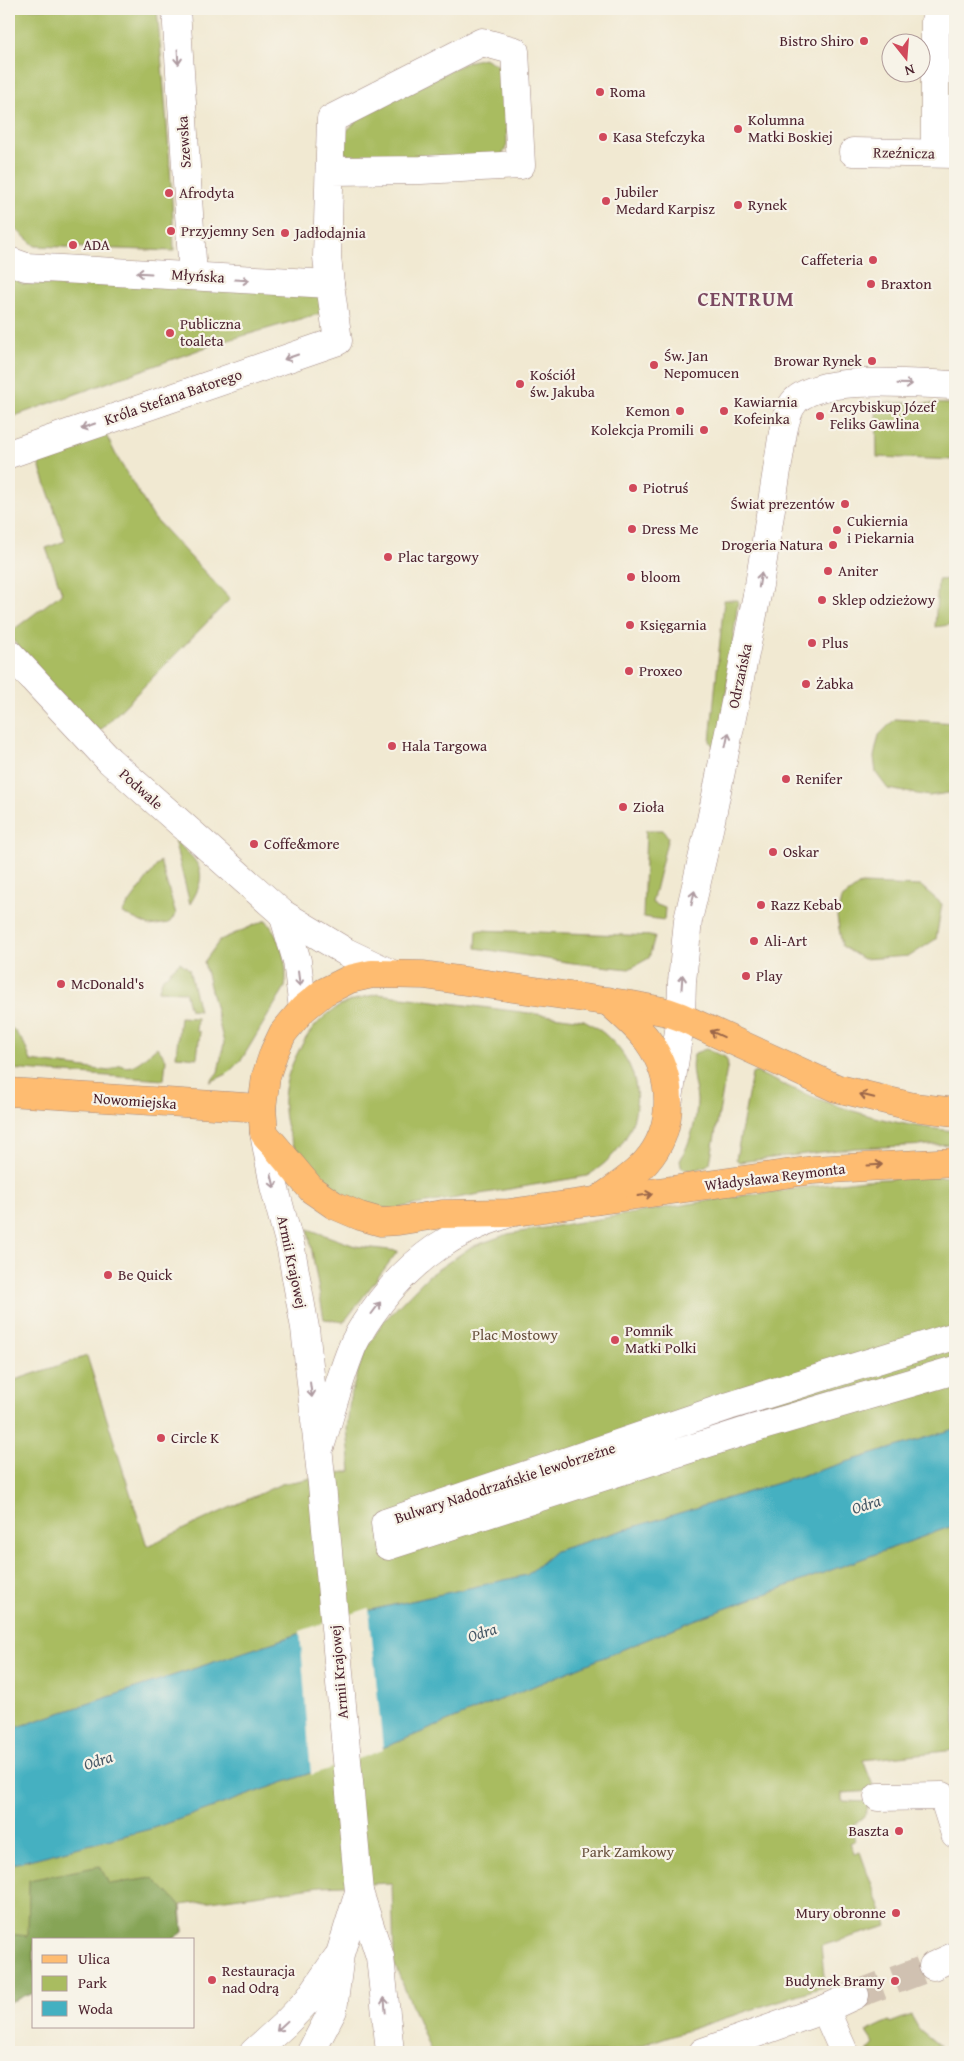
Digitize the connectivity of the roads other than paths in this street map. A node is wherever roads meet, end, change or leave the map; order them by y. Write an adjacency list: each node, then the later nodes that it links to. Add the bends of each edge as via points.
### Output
1 (176, 9): 7 (street, Szewska, one-way to 7)
2 (955, 18): 4 (street, via 935,21)
3 (853, 152): 4 (street, Rzeźnicza)
4 (945, 154)
5 (331, 171): 5 (street, via 521,165 515,51 482,42 331,119); 8 (street, via 327,257)
6 (9, 261): 7 (street, Młyńska, one-way to 6, via 26,267)
7 (193, 276): 8 (street, Młyńska, one-way to 8)
8 (330, 284): 10 (street, Króla Stefana Batorego, one-way to 10, via 338,342)
9 (955, 385): 16 (street, Odrzańska, one-way to 9, via 688,920 759,585 785,421 795,401 815,388 856,383)
10 (9, 454)
11 (9, 653): 12 (street, Podwale, via 109,760)
12 (283, 914): 13 (street, Podwale, via 346,952); 15 (street, one-way to 15, via 297,961)
13 (390, 973): 14 (main road); 15 (main road, via 361,976 341,983)
14 (608, 1001): 16 (main road); 18 (main road, via 649,1042 664,1073)
15 (302, 1009): 20 (main road, via 283,1033 274,1052 266,1076)
16 (681, 1017): 18 (street); 19 (main road, one-way to 16, via 914,1107 836,1088)
17 (9, 1092): 20 (main road, Nowomiejska)
18 (669, 1101): 22 (main road, via 663,1132 647,1161 636,1173)
19 (955, 1112)
20 (263, 1121): 23 (main road, Władysława Reymonta, via 312,1190 334,1205 360,1216 382,1222 442,1214); 26 (street, Armii Krajowej, one-way to 26, via 268,1160 292,1249 300,1296)
21 (955, 1162): 22 (main road, Władysława Reymonta, one-way to 21, via 812,1170)
22 (596, 1201): 23 (main road, Władysława Reymonta)
23 (509, 1213): 26 (street, Armii Krajowej, one-way to 23, via 355,1341 387,1294 415,1264 442,1243 469,1228)
24 (955, 1336): 25 (street, Bulwary Nadodrzańskie lewobrzeżne, via 730,1406 385,1523 388,1546 749,1430)
25 (955, 1370)
26 (318, 1452): 30 (street, Armii Krajowej)
27 (878, 1797): 28 (street)
28 (949, 1797): 29 (street)
29 (955, 1834)
30 (359, 1892): 31 (street, Armii Krajowej); 36 (street, Armii Krajowej, one-way to 30, via 380,1957)
31 (340, 1954): 34 (street, one-way to 34, via 309,1999); 35 (street, Armii Krajowej, via 333,2010)
32 (855, 1995): 33 (street)
33 (825, 2009): 37 (street); 38 (street)
34 (254, 2052)
35 (311, 2052)
36 (390, 2052)
37 (703, 2052)
38 (844, 2052)

